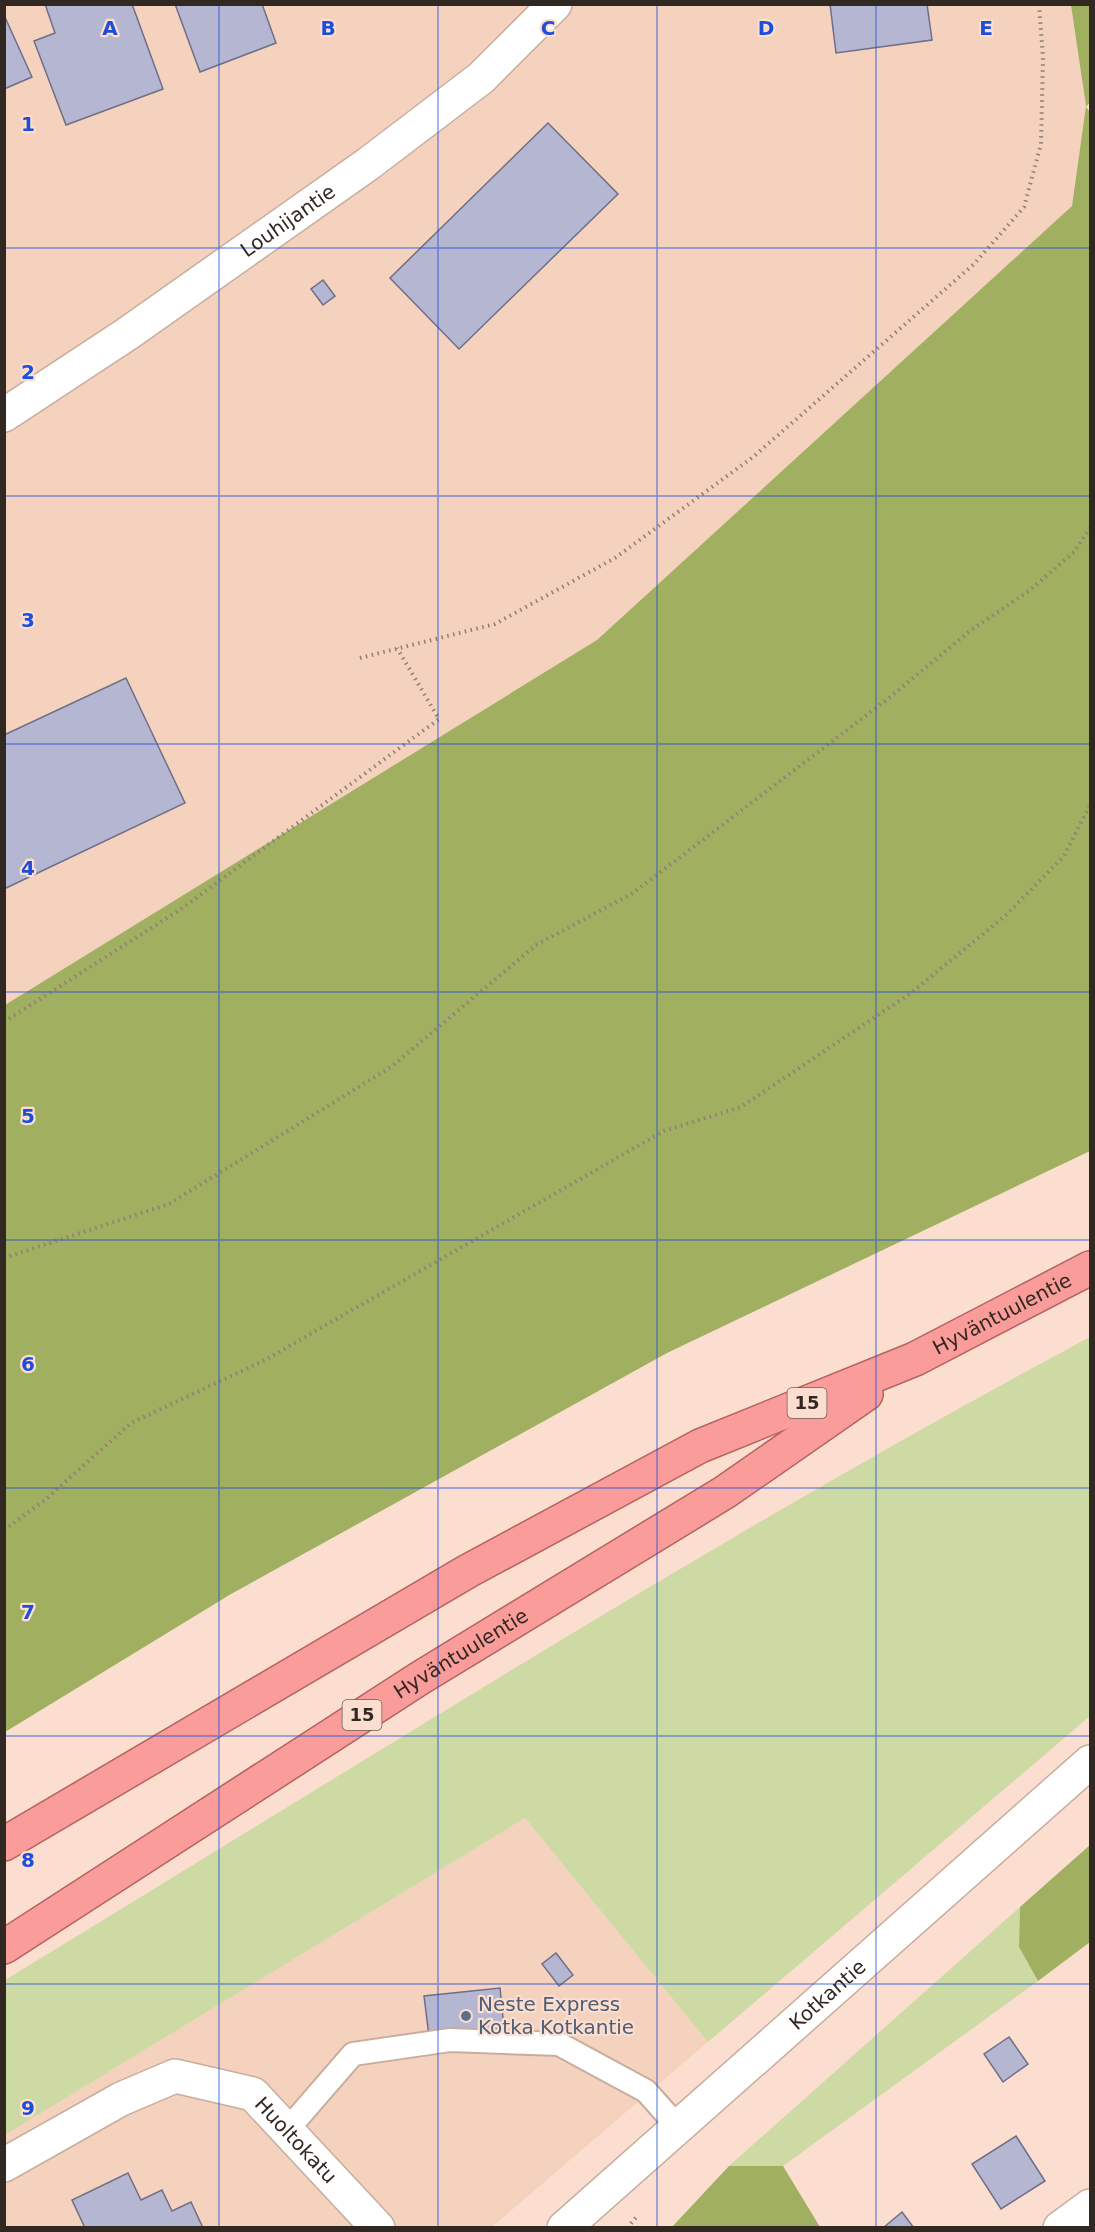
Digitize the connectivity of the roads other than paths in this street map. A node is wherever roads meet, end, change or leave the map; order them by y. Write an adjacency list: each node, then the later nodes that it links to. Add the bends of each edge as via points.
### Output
1 (555, 4): 2 (street, Louhijantie, via 482,78 368,164 127,334)
2 (4, 415)
3 (1090, 1269): 4 (highway, Hyväntuulentie / 15)
4 (915, 1359): 6 (highway, Hyväntuulentie / 15, via 700,1446 468,1571); 7 (highway, Hyväntuulentie / 15, via 725,1492 420,1678)
5 (1090, 1762): 8 (street, Kotkantie)
6 (4, 1844)
7 (4, 1947)
8 (678, 2127): 9 (lane, via 646,2091 559,2044 450,2040 352,2054); 13 (street, Kotkantie)
9 (288, 2129): 10 (street, Huoltokatu, via 253,2094 175,2076 121,2099); 12 (street, Huoltokatu)
10 (4, 2165)
11 (1090, 2206): 14 (street)
12 (378, 2228)
13 (564, 2228)
14 (1060, 2228)

